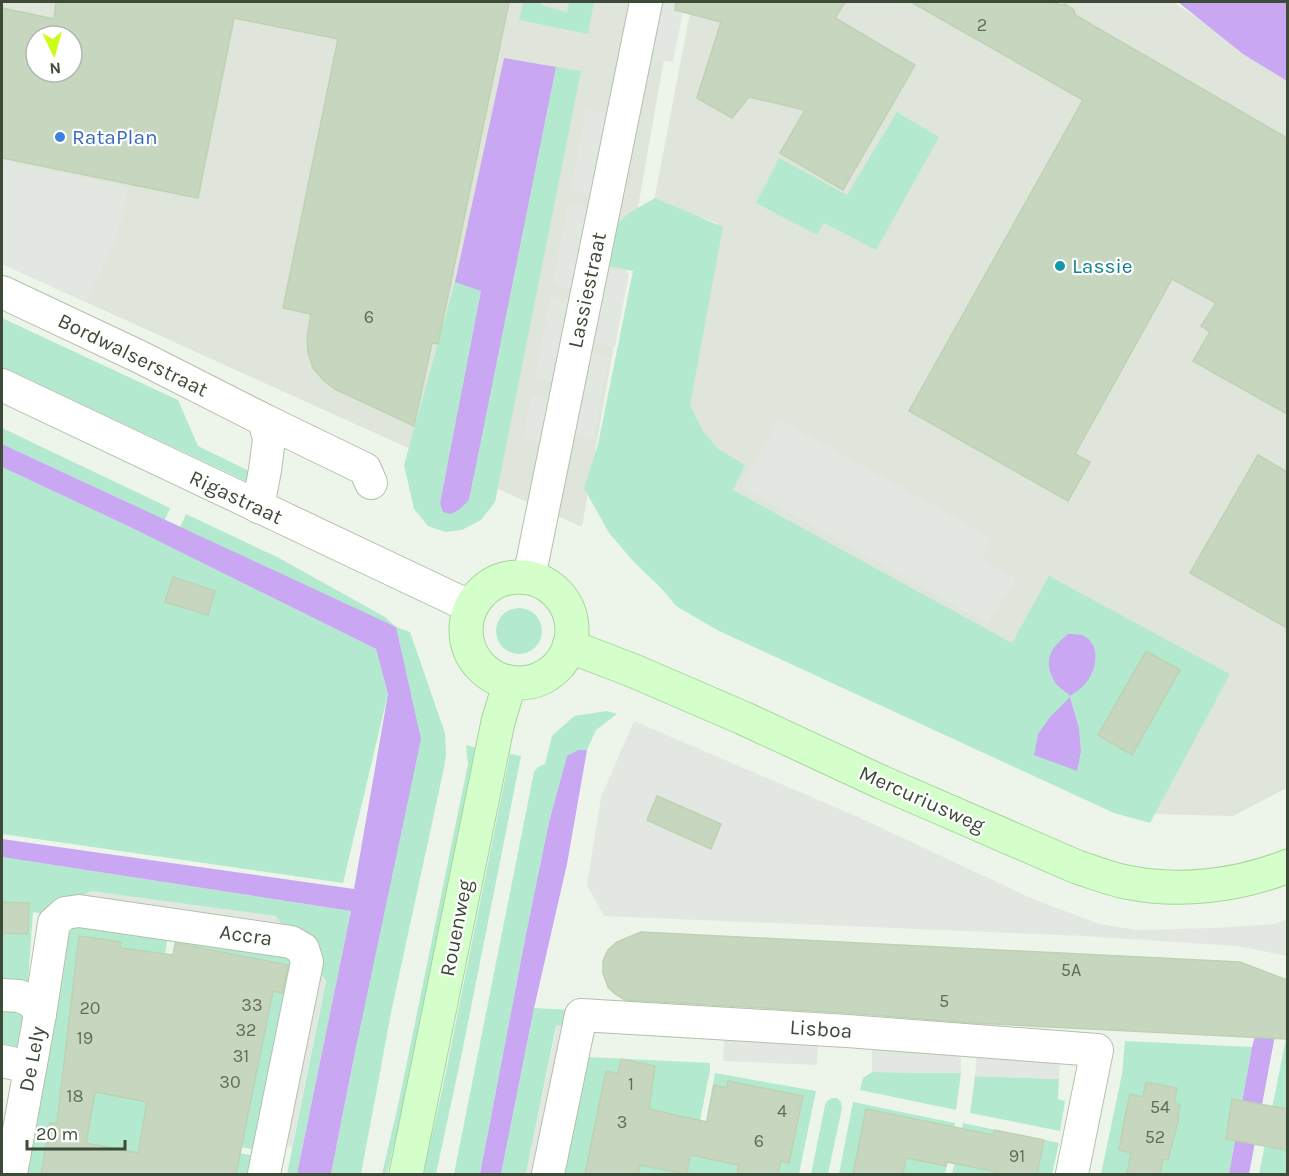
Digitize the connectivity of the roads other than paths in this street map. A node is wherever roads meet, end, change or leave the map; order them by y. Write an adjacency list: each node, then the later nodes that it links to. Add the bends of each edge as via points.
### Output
1 (646, 2): 7 (street, Lassiestraat)
2 (2, 292): 4 (street, Bordwalserstraat)
3 (2, 385): 6 (street, Rigastraat)
4 (264, 420): 5 (street, Bordwalserstraat, via 365,469); 6 (street, via 269,439)
5 (371, 483)
6 (258, 507): 8 (street, Rigastraat)
7 (529, 578): 8 (main road, via 492,584); 9 (main road, via 547,585 569,612)
8 (471, 607): 10 (main road, via 466,625 472,655 482,668)
9 (569, 646): 10 (main road, via 556,668 546,675); 11 (main road, Mercuriusweg, via 743,718 1077,867 1126,882 1171,887 1236,882)
10 (510, 682): 17 (main road, Rouenweg, via 498,722)
11 (1287, 866)
12 (2, 995): 13 (street, via 32,1001)
13 (40, 1014): 14 (street, De Lely); 16 (street, Accra, via 54,923 65,913 79,911 291,942 303,949 307,962)
14 (16, 1064): 15 (street, De Lely)
15 (11, 1174)
16 (264, 1174)
17 (406, 1174)
18 (548, 1174): 19 (street, Lisboa, via 581,1015 1097,1050)
19 (1072, 1174)

